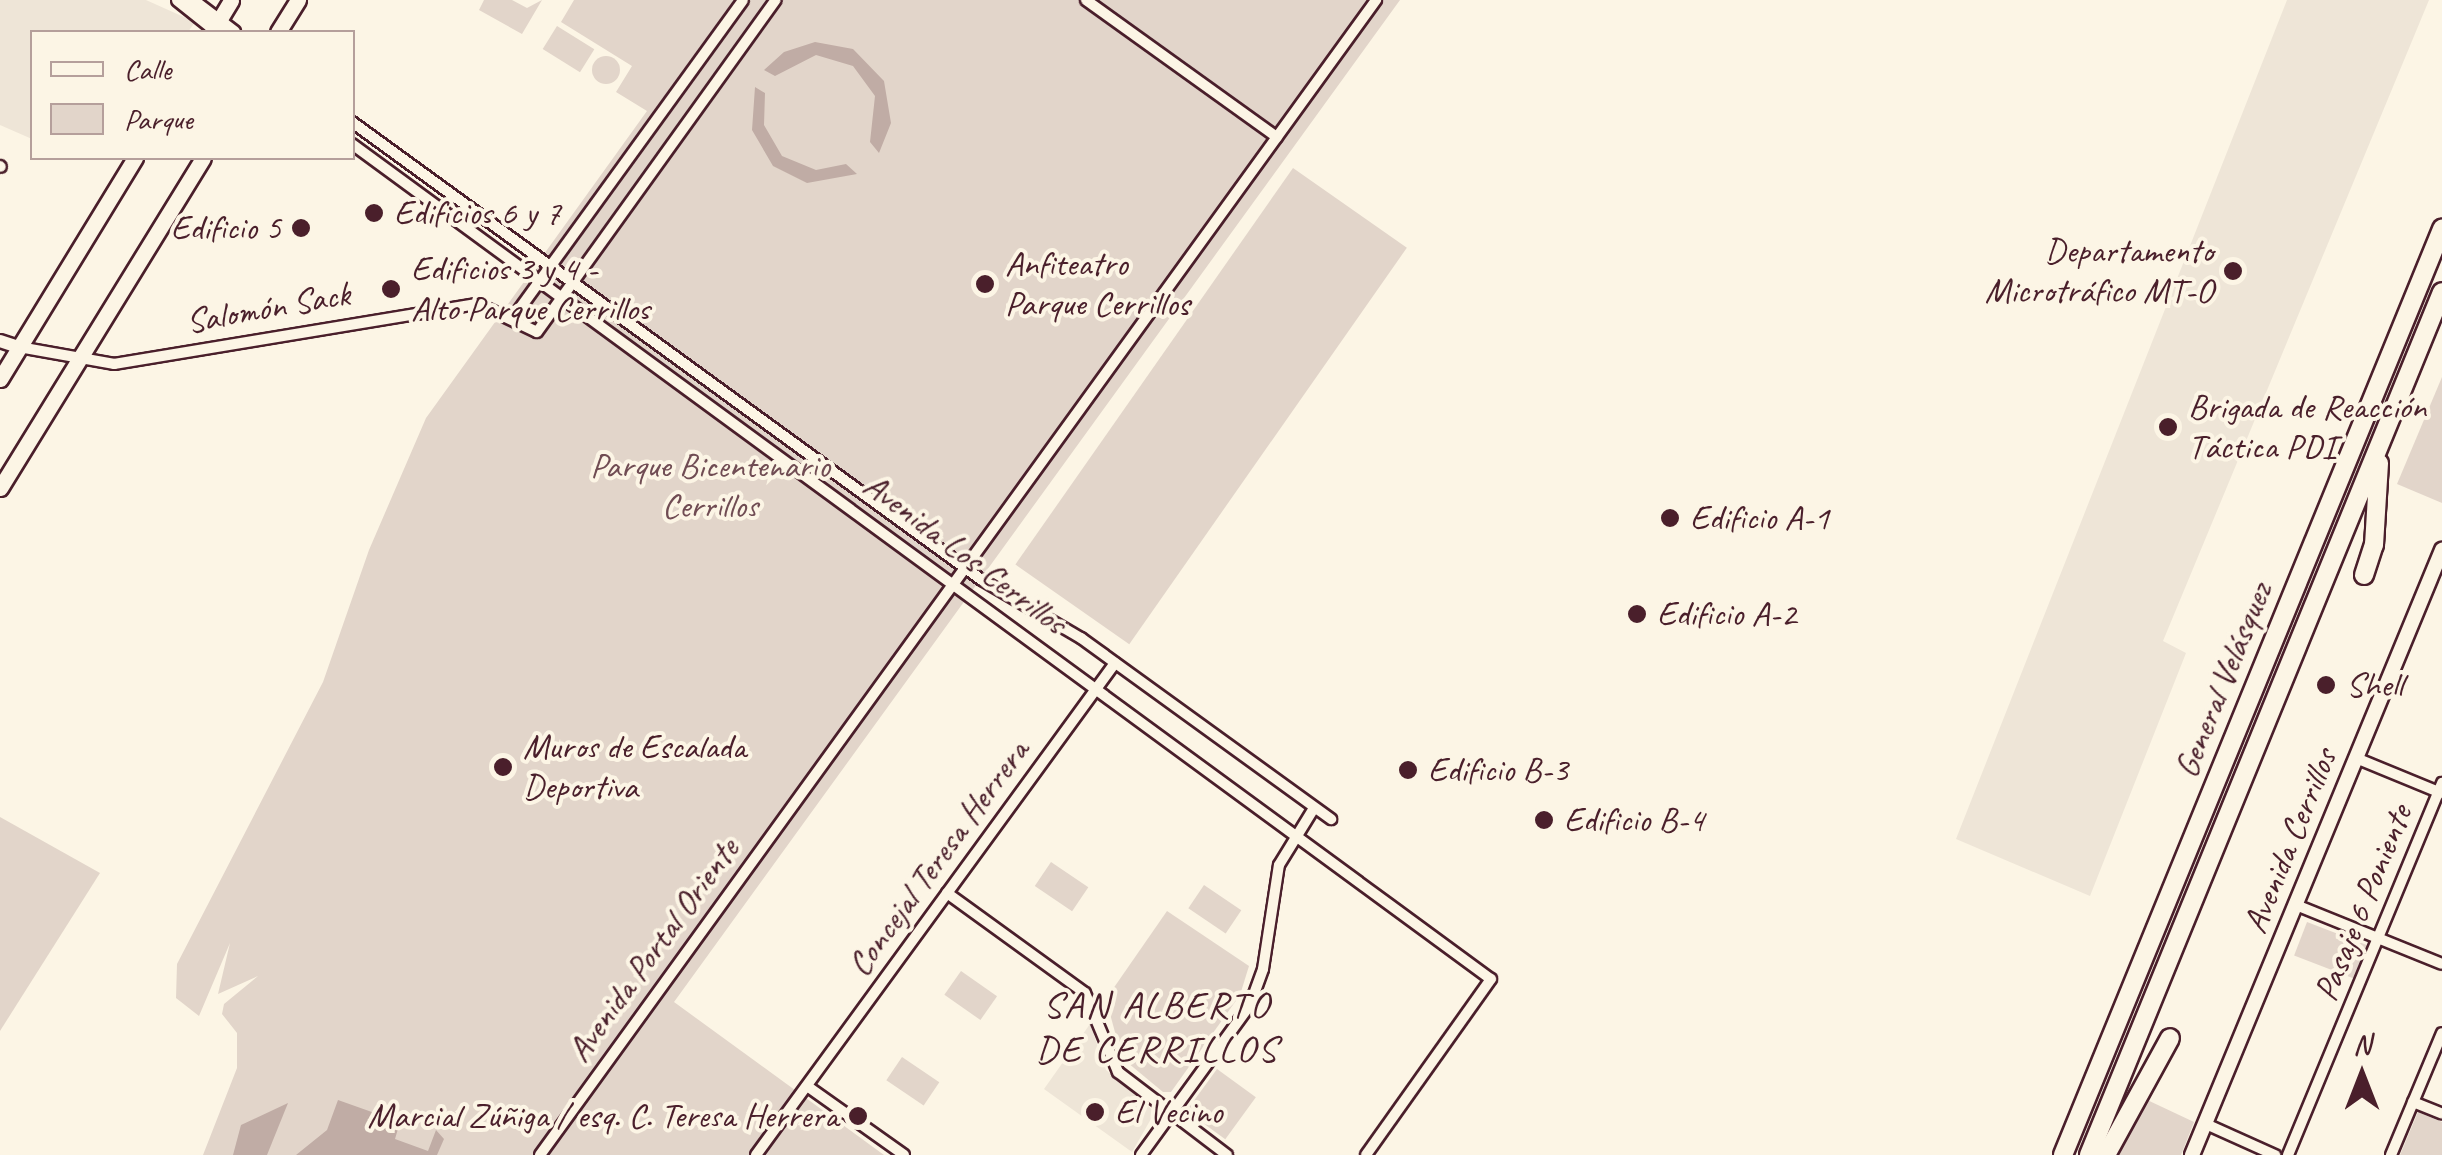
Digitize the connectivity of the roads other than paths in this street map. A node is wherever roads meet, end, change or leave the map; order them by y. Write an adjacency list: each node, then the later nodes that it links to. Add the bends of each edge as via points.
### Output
1 (178, 0): 9 (street)
2 (192, 0): 9 (street)
3 (231, 0): 9 (main road)
4 (298, 0): 10 (main road)
5 (743, 0): 17 (street)
6 (776, 0): 19 (street)
7 (1086, 0): 12 (street)
8 (1376, 0): 12 (street, Avenida Portal Oriente)
9 (216, 28)
10 (279, 30)
11 (355, 124): 17 (street, Avenida Los Cerrillos)
12 (1277, 137): 30 (street, Avenida Portal Oriente)
13 (355, 146): 18 (street, Avenida Los Cerrillos)
14 (134, 160): 24 (main road)
15 (202, 160): 25 (main road)
16 (2442, 229): 57 (highway, General Velásquez)
17 (550, 264): 18 (street); 19 (street, Avenida Los Cerrillos)
18 (539, 278): 21 (street, Avenida Los Cerrillos); 22 (street)
19 (574, 281): 21 (street); 30 (street, Avenida Los Cerrillos)
20 (2442, 292): 27 (highway, General Velásquez)
21 (564, 296): 22 (street, Salomón Sack, via 540,331); 32 (street, Avenida Los Cerrillos)
22 (513, 318): 25 (street, Salomón Sack, via 487,305 467,305 128,362)
23 (0, 340): 24 (street, Salomón Sack)
24 (19, 347): 25 (street, Salomón Sack); 26 (main road)
25 (79, 361): 28 (main road)
26 (0, 379)
27 (2383, 436): 31 (highway, via 2374,545); 58 (highway, General Velásquez)
28 (0, 488)
29 (2442, 550): 35 (main road, Avenida Cerrillos)
30 (965, 567): 32 (street, Avenida Portal Oriente); 33 (street, Avenida Los Cerrillos)
31 (2364, 575)
32 (955, 580): 34 (street, Avenida Los Cerrillos); 51 (street, Avenida Portal Oriente)
33 (1114, 663): 34 (street, Concejal Teresa Herrera); 37 (street, Avenida Los Cerrillos)
34 (1094, 690): 39 (street, Avenida Los Cerrillos); 40 (street, Concejal Teresa Herrera)
35 (2356, 758): 36 (street); 41 (main road, Avenida Cerrillos)
36 (2441, 789): 42 (street, Pasaje 6 Poniente)
37 (1314, 808): 38 (street, Avenida Los Cerrillos); 39 (street)
38 (1331, 819)
39 (1295, 836): 48 (street, via 1275,881 1258,989); 56 (street, Avenida Los Cerrillos, via 1491,979)
40 (946, 893): 46 (street, Concejal Teresa Herrera); 48 (street, via 1086,993 1118,1072)
41 (2296, 904): 42 (street); 50 (main road, Avenida Cerrillos)
42 (2379, 938): 43 (street); 62 (street, Pasaje 6 Poniente)
43 (2442, 964)
44 (2442, 1033): 47 (street)
45 (2170, 1038): 59 (highway)
46 (807, 1086): 52 (street, Concejal Teresa Herrera); 53 (street)
47 (2413, 1102): 49 (street); 63 (street)
48 (1171, 1114): 54 (street); 55 (street)
49 (2442, 1114)
50 (2206, 1124): 60 (main road, Avenida Cerrillos); 61 (street)
51 (540, 1155)
52 (756, 1155)
53 (904, 1155)
54 (1141, 1155)
55 (1227, 1155)
56 (1366, 1155)
57 (2063, 1155)
58 (2089, 1155)
59 (2106, 1155)
60 (2192, 1155)
61 (2276, 1155)
62 (2288, 1155)
63 (2391, 1155)

